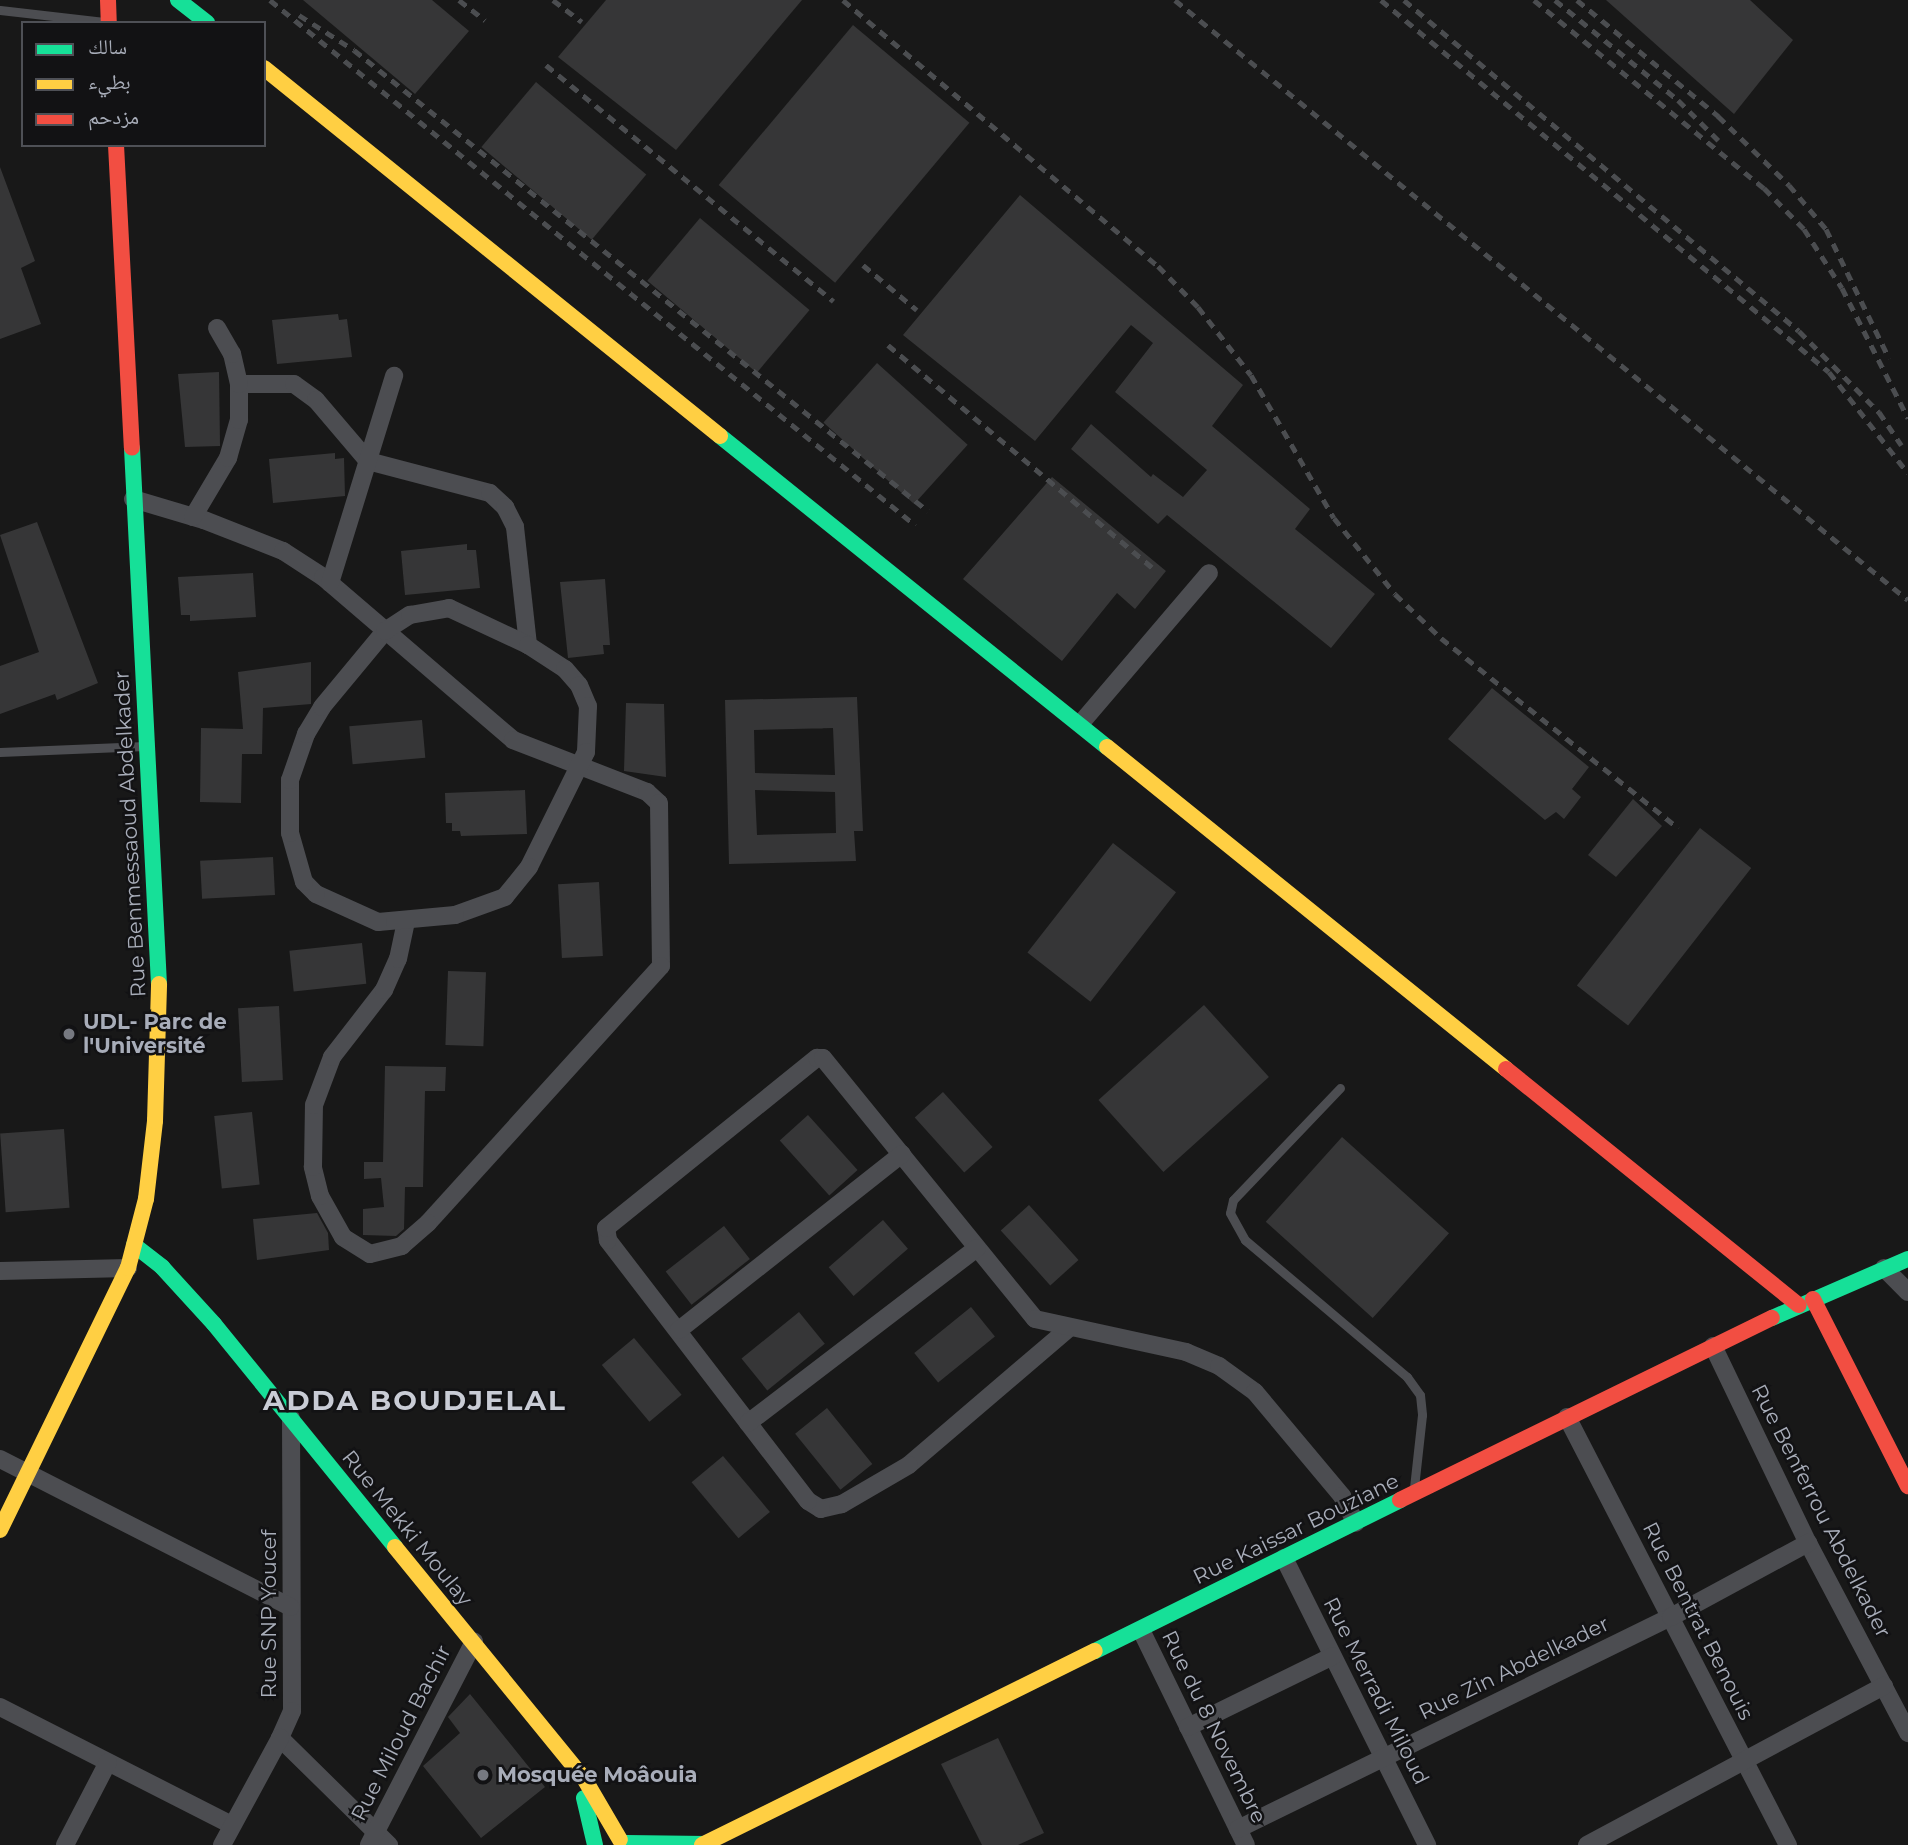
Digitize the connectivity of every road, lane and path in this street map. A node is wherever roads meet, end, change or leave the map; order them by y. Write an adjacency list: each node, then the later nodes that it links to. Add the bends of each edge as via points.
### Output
1 (108, 0): 5 (street)
2 (177, 0): 6 (street)
3 (0, 10): 4 (lane)
4 (92, 21)
5 (109, 21)
6 (204, 21)
7 (266, 70): 19 (street)
8 (116, 147): 13 (street, Rue Benmessaoud Abdelkader)
9 (217, 328): 11 (street, via 232,354)
10 (394, 376): 12 (street)
11 (239, 384): 12 (street, via 294,384 316,400); 14 (street, via 239,420 228,458)
12 (368, 461): 16 (street); 18 (street, via 472,486 491,493 505,507 516,527)
13 (133, 499): 14 (street); 20 (street, Rue Benmessaoud Abdelkader)
14 (193, 517): 16 (street, via 283,551)
15 (1209, 573): 19 (street)
16 (330, 583): 17 (street)
17 (385, 631): 18 (street, via 410,615 449,608); 22 (street, via 513,740); 23 (street, via 306,734 290,780 289,820 300,875 316,894 378,922)
18 (528, 645): 22 (street, via 565,669 579,685 590,731)
19 (1081, 723): 33 (street)
20 (146, 746): 21 (lane); 26 (street, Rue Benmessaoud Abdelkader, via 160,1010 150,1170)
21 (0, 752)
22 (577, 768): 23 (street, via 529,867 505,897 456,915); 23 (street, via 657,798 664,962 428,1223 402,1245 370,1254 343,1237 320,1196 313,1167 314,1105 332,1057 384,990 398,959)
23 (406, 922)
24 (1340, 1088): 43 (lane, via 1233,1200 1230,1213 1245,1240 1407,1377 1420,1395)
25 (902, 1154): 27 (street); 35 (street); 35 (street, via 831,1063 818,1057 607,1224 608,1240)
26 (134, 1245): 29 (street, Rue Benmessaoud Abdelkader); 38 (street, Rue Mekki Moulay, via 162,1267 214,1324)
27 (977, 1248): 34 (street, via 1035,1319); 39 (street)
28 (1908, 1259): 30 (street, Rue Kaissar Bouziane)
29 (128, 1268): 31 (street); 41 (street, Rue Benmessaoud Abdelkader)
30 (1884, 1268): 32 (street); 33 (street, Rue Kaissar Bouziane)
31 (0, 1271)
32 (1908, 1292)
33 (1806, 1302): 36 (street, Rue Kaissar Bouziane); 42 (street)
34 (1068, 1329): 39 (street, via 909,1465 831,1508 817,1508 808,1501); 44 (street, via 1186,1352 1219,1366 1255,1392 1342,1496)
35 (679, 1330): 39 (street)
36 (1713, 1346): 37 (street, Rue Kaissar Bouziane); 46 (street, Rue Benferrou Abdelkader)
37 (1567, 1417): 43 (street, Rue Kaissar Bouziane); 49 (street, Rue Bentrat Benouis)
38 (291, 1419): 48 (street, Rue SNP Youcef); 51 (street, Rue Mekki Moulay)
39 (748, 1423)
40 (0, 1459): 41 (street)
41 (28, 1474): 45 (street, Rue Benmessaoud Abdelkader); 48 (street)
42 (1908, 1486)
43 (1413, 1494): 44 (street, Rue Kaissar Bouziane)
44 (1356, 1522): 47 (street, Rue Kaissar Bouziane)
45 (0, 1530)
46 (1808, 1543): 49 (street, Rue Zin Abdelkader); 53 (street, Rue Benferrou Abdelkader)
47 (1284, 1558): 50 (street, Rue Kaissar Bouziane); 52 (street, Rue Merradi Miloud)
48 (291, 1607): 57 (street, Rue SNP Youcef, via 291,1717)
49 (1671, 1617): 58 (street, Rue Zin Abdelkader); 60 (street, Rue Bentrat Benouis)
50 (1141, 1630): 55 (street, Rue du 8 Novembre); 66 (street, Rue Kaissar Bouziane)
51 (474, 1642): 59 (street, Rue Mekki Moulay); 64 (street, Rue Miloud Bachir)
52 (1333, 1656): 55 (street); 58 (street, Rue Merradi Miloud)
53 (1884, 1686): 56 (street, Rue Benferrou Abdelkader); 60 (street)
54 (0, 1707): 61 (street)
55 (1188, 1727): 63 (street, Rue du 8 Novembre)
56 (1908, 1732)
57 (279, 1738): 62 (street, Rue SNP Youcef); 64 (street)
58 (1384, 1757): 63 (street, Rue Zin Abdelkader); 71 (street, Rue Merradi Miloud)
59 (566, 1759): 65 (street, via 585,1780); 70 (street, via 590,1815)
60 (1745, 1760): 72 (street); 73 (street, Rue Bentrat Benouis)
61 (108, 1762): 62 (street); 67 (street)
62 (233, 1825): 68 (street, Rue SNP Youcef)
63 (1242, 1837)
64 (372, 1838): 69 (street)
65 (624, 1843): 66 (street); 70 (street)
66 (704, 1844)
67 (65, 1845)
68 (222, 1845)
69 (389, 1845)
70 (597, 1845)
71 (1427, 1845)
72 (1587, 1845)
73 (1788, 1845)

